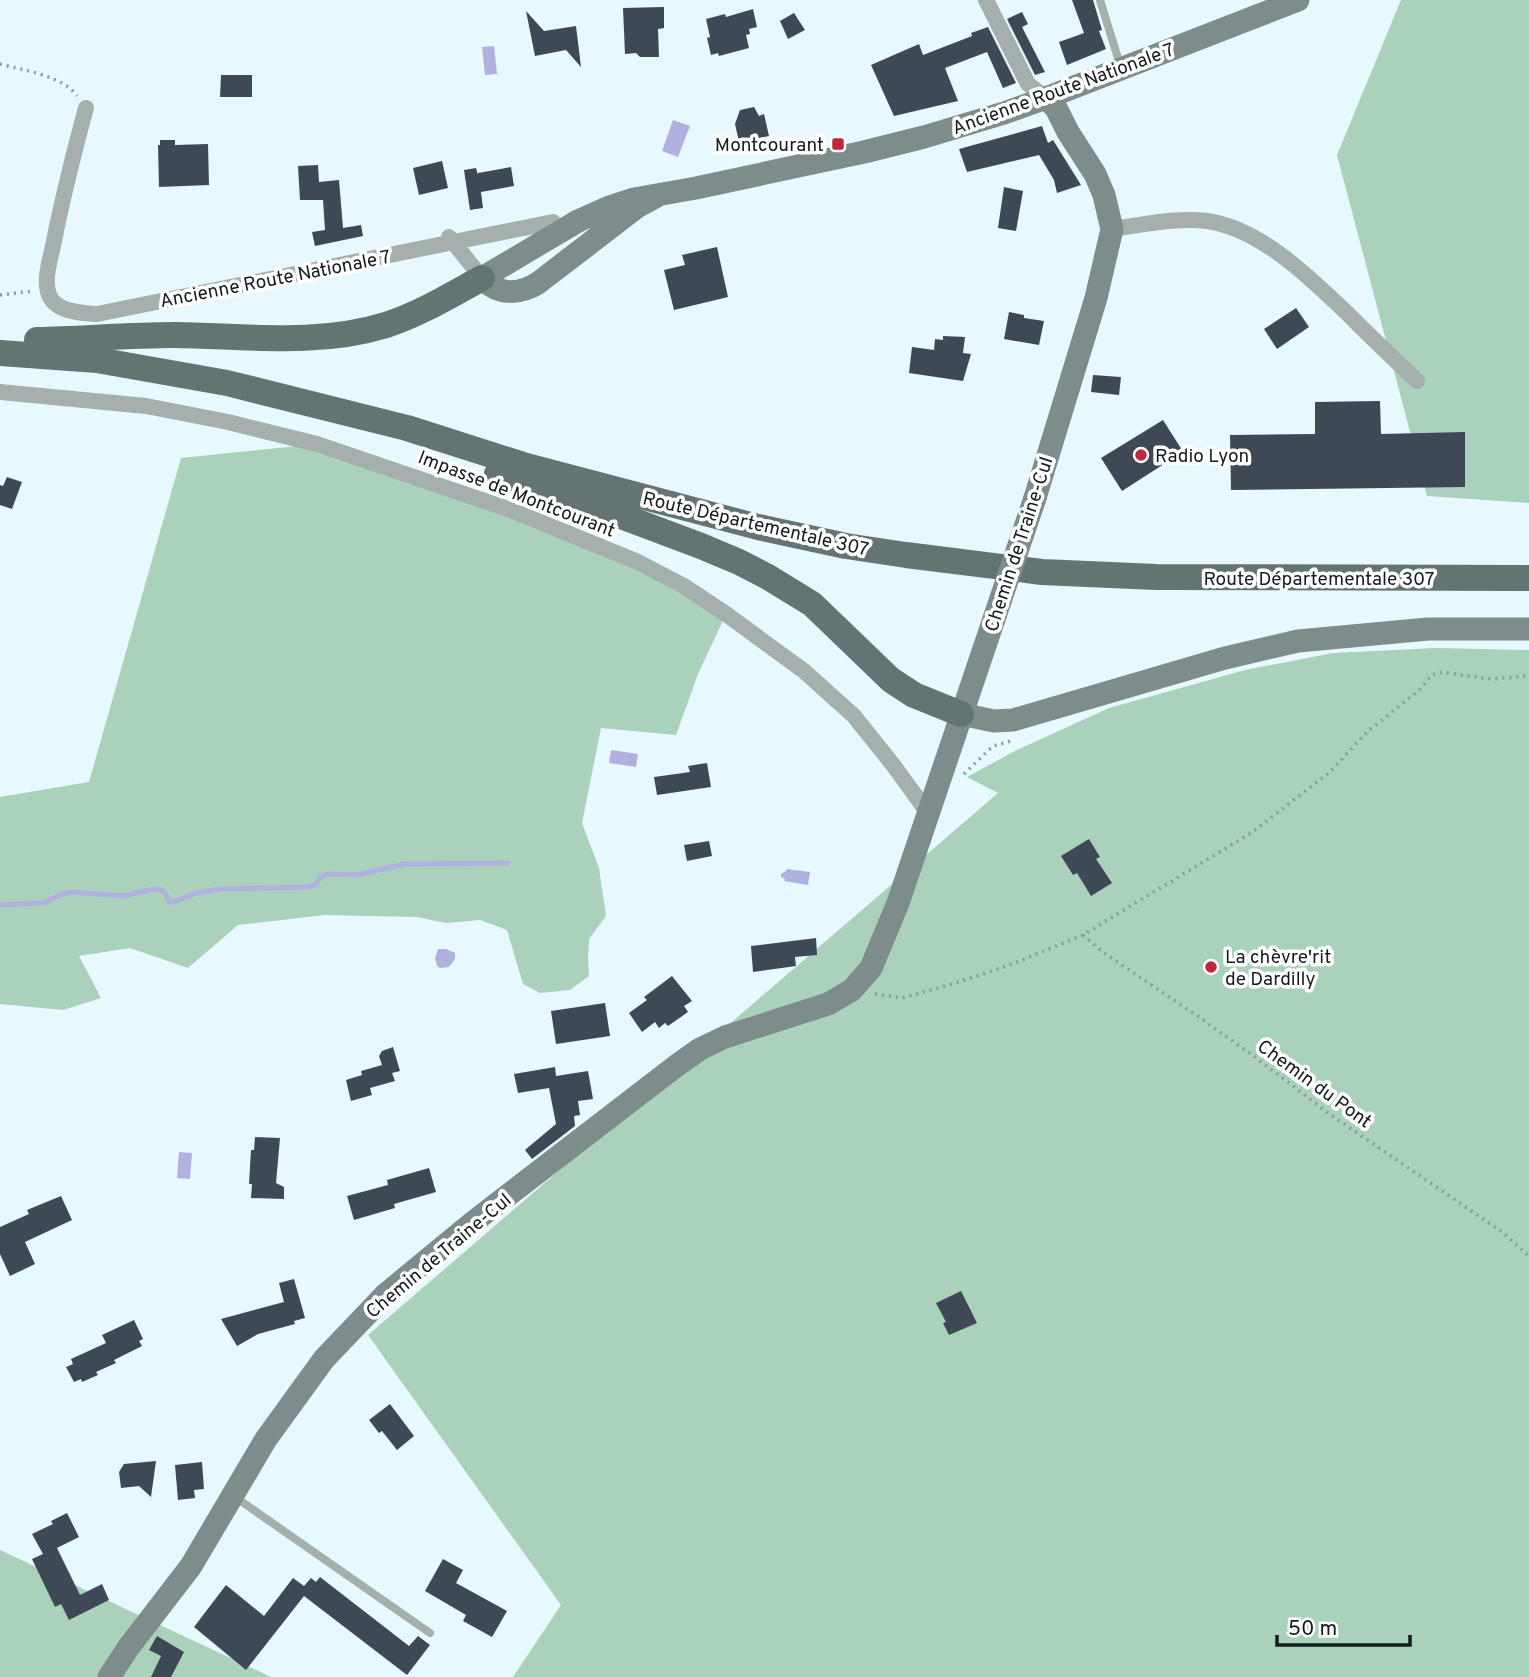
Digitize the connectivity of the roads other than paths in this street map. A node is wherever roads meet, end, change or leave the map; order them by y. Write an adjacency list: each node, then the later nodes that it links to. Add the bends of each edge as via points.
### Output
1 (986, 0): 5 (street, via 1028,84)
2 (1100, 0): 4 (lane)
3 (1298, 0): 4 (street, Ancienne Route Nationale 7)
4 (1121, 68): 5 (street, Ancienne Route Nationale 7)
5 (1046, 98): 7 (street, Ancienne Route Nationale 7, via 924,137); 9 (street, Chemin de Traine-Cul, via 1095,174)
6 (86, 108): 10 (street, Ancienne Route Nationale 7, via 64,187 47,277 49,296 74,313 97,314)
7 (659, 195): 11 (street, Ancienne Route Nationale 7, via 634,199 579,221); 11 (street, Ancienne Route Nationale 7, via 526,290 499,289)
8 (553, 222): 10 (street, Ancienne Route Nationale 7)
9 (1112, 229): 14 (street, via 1208,221 1239,231 1278,252 1319,286); 19 (street, Chemin de Traine-Cul, bridge, via 1096,298 1035,498)
10 (451, 239): 11 (street, Ancienne Route Nationale 7)
11 (482, 278): 12 (main road, via 386,325 329,337 172,335)
12 (0, 341)
13 (0, 353): 15 (main road, Route Départementale 307, via 97,360)
14 (1417, 382)
15 (227, 383): 17 (main road, Route Départementale 307, via 407,428 523,465 758,527 894,554 1042,572 1145,577); 19 (main road, via 608,511 739,562 812,604 891,680)
16 (0, 392): 20 (street, Impasse de Montcourant, via 146,406 317,444 511,510 638,562 684,586 804,671 854,716)
17 (1529, 578)
18 (1529, 629): 19 (street, via 1428,629 1298,641 1013,720)
19 (961, 714): 20 (street, Chemin de Traine-Cul)
20 (928, 813): 21 (street, Chemin de Traine-Cul, via 882,945 871,968 852,990 828,1004 700,1049 472,1223 386,1294 324,1359 265,1439)
21 (232, 1495): 22 (lane); 23 (street, Chemin de Traine-Cul, via 186,1573)
22 (430, 1633)
23 (109, 1677)

